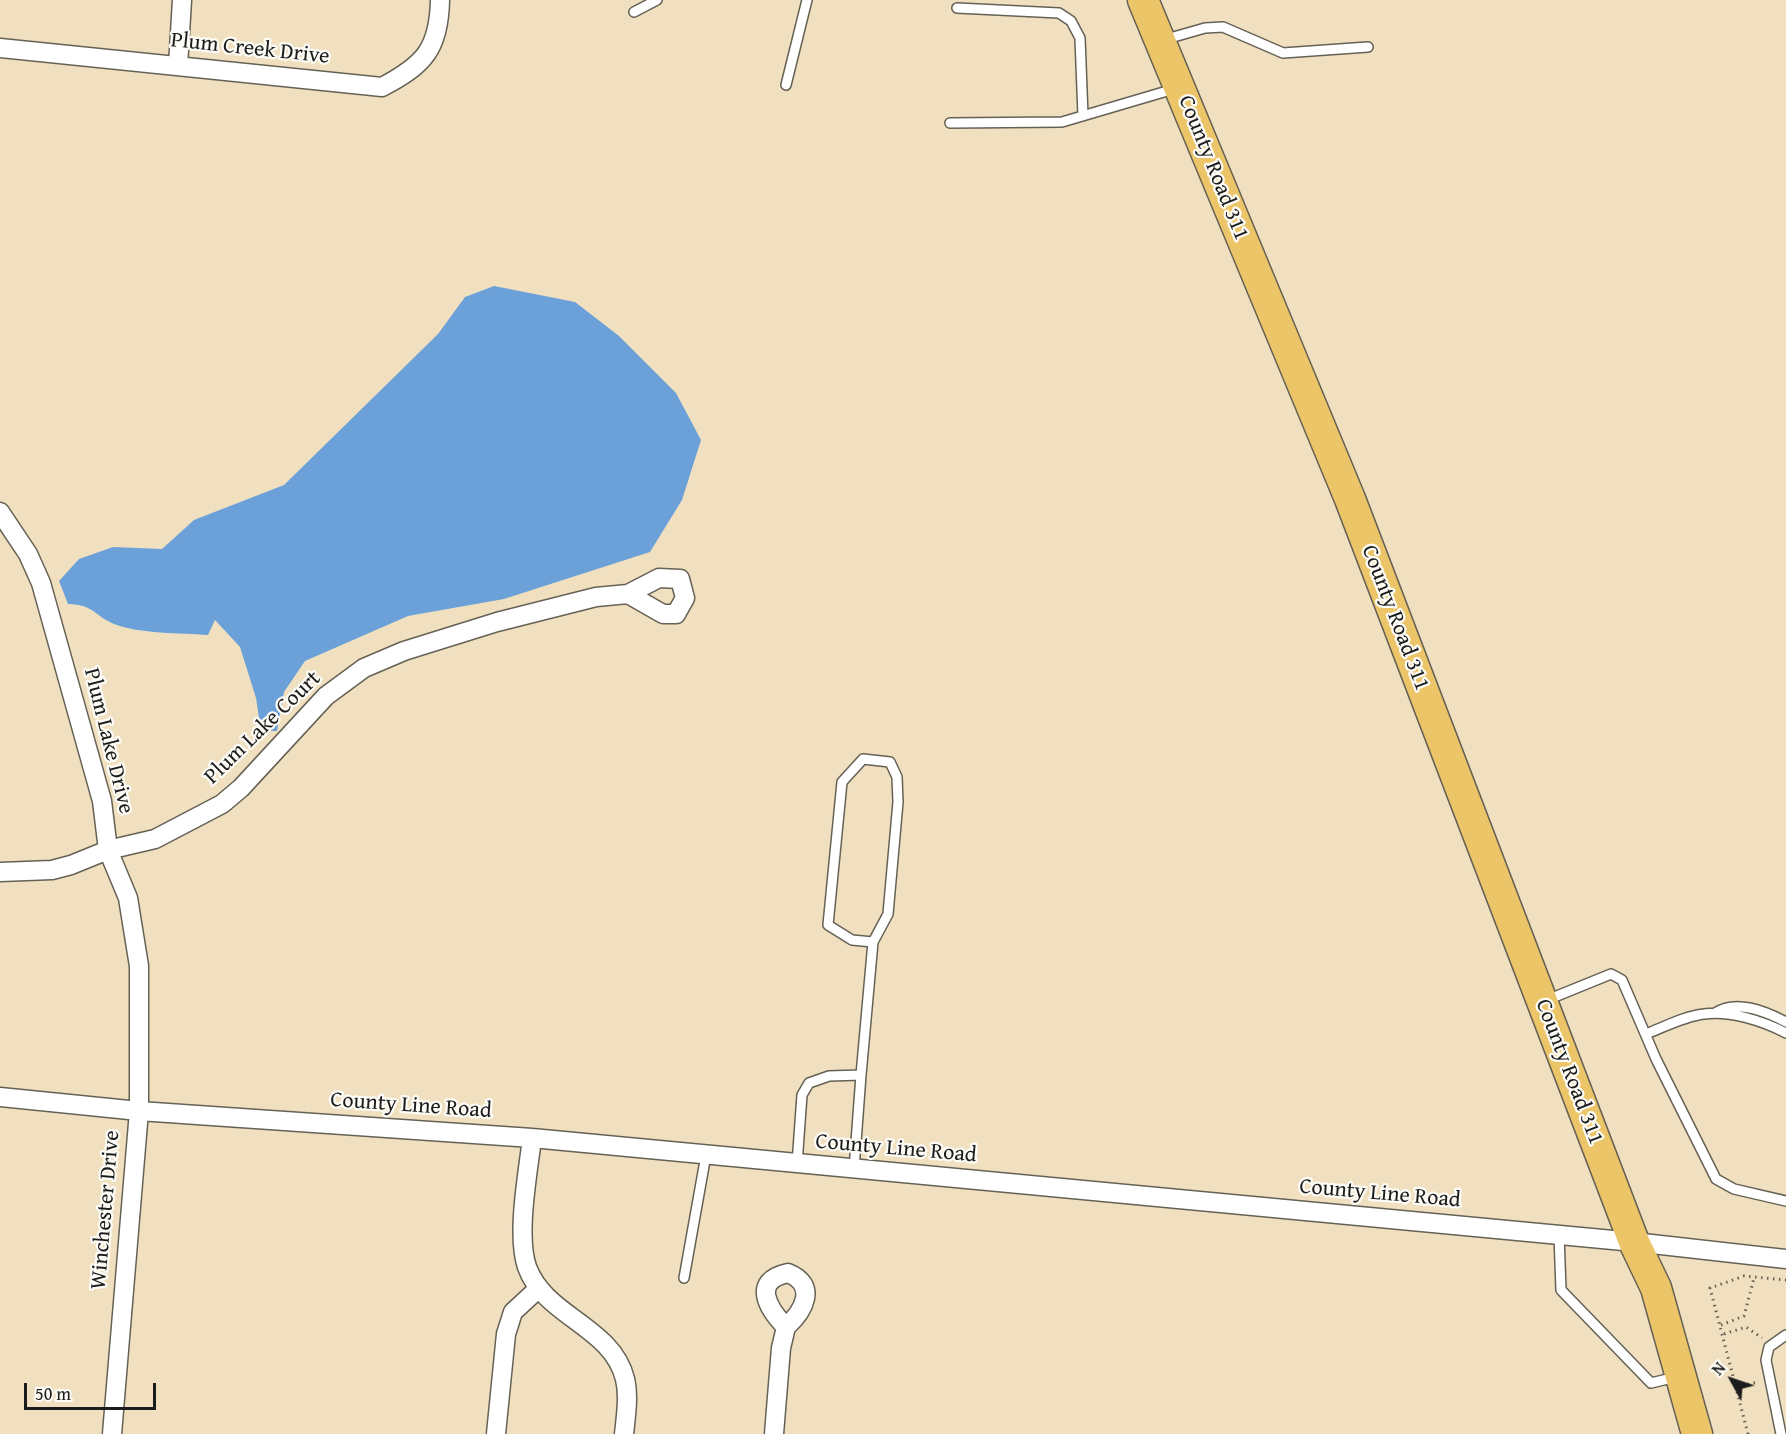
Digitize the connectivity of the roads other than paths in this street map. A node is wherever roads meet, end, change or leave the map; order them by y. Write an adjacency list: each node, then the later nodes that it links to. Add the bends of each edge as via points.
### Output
1 (182, 0): 11 (street)
2 (440, 0): 11 (street, Plum Creek Drive, via 440,24 430,47 412,71 382,87)
3 (657, 0): 7 (lane)
4 (807, 0): 12 (lane)
5 (1143, 0): 8 (main road, County Road 311)
6 (957, 8): 14 (lane, via 1059,13 1071,21 1080,38)
7 (634, 12)
8 (1160, 41): 9 (lane, via 1223,27 1283,53); 13 (main road, County Road 311)
9 (1368, 47)
10 (0, 48): 11 (street, Plum Creek Drive)
11 (178, 66)
12 (786, 85)
13 (1179, 87): 14 (lane); 22 (main road, County Road 311, via 1350,499)
14 (1083, 116): 15 (lane, via 1062,122)
15 (950, 123)
16 (0, 512): 18 (street, Plum Lake Drive, via 42,583 102,801)
17 (628, 594): 18 (street, Plum Lake Court, via 596,597 497,621 364,668 326,696 222,804 154,839)
18 (108, 850): 19 (street, Plum Lake Court, via 52,870); 21 (street, Plum Lake Drive, via 128,898)
19 (0, 872)
20 (873, 942): 20 (lane, via 852,940 828,925 842,782 863,759 890,762 897,777 888,914); 27 (lane)
21 (140, 990): 29 (street, Winchester Drive)
22 (1542, 1002): 26 (lane, via 1611,974 1626,989); 36 (main road, County Road 311)
23 (1714, 1013): 24 (lane, via 1724,1006 1736,1005); 25 (lane, via 1740,1017); 26 (lane)
24 (1786, 1022)
25 (1786, 1033)
26 (1646, 1034): 34 (lane, via 1716,1179 1734,1189)
27 (861, 1075): 32 (lane, via 828,1076 809,1083 802,1095); 33 (lane)
28 (0, 1097): 29 (street, County Line Road)
29 (139, 1111): 30 (street, County Line Road); 43 (street, Winchester Drive)
30 (532, 1138): 31 (street, County Line Road); 39 (street, via 524,1247 528,1268)
31 (706, 1155): 32 (street, County Line Road); 38 (lane)
32 (797, 1164): 33 (street, County Line Road)
33 (854, 1169): 35 (street, County Line Road)
34 (1786, 1201)
35 (1559, 1235): 36 (street, County Line Road); 42 (lane, via 1560,1290 1650,1383)
36 (1634, 1242): 37 (street, County Line Road); 42 (main road, County Road 311, via 1656,1288)
37 (1786, 1259)
38 (684, 1278)
39 (539, 1288): 44 (street, via 513,1312 506,1334); 45 (street, via 562,1312 598,1337 619,1362 627,1397)
40 (786, 1327): 46 (street)
41 (1786, 1335): 48 (lane, via 1772,1344 1766,1359)
42 (1682, 1376): 47 (main road, County Road 311)
43 (111, 1434)
44 (496, 1434)
45 (624, 1434)
46 (774, 1434)
47 (1697, 1434)
48 (1781, 1434)

